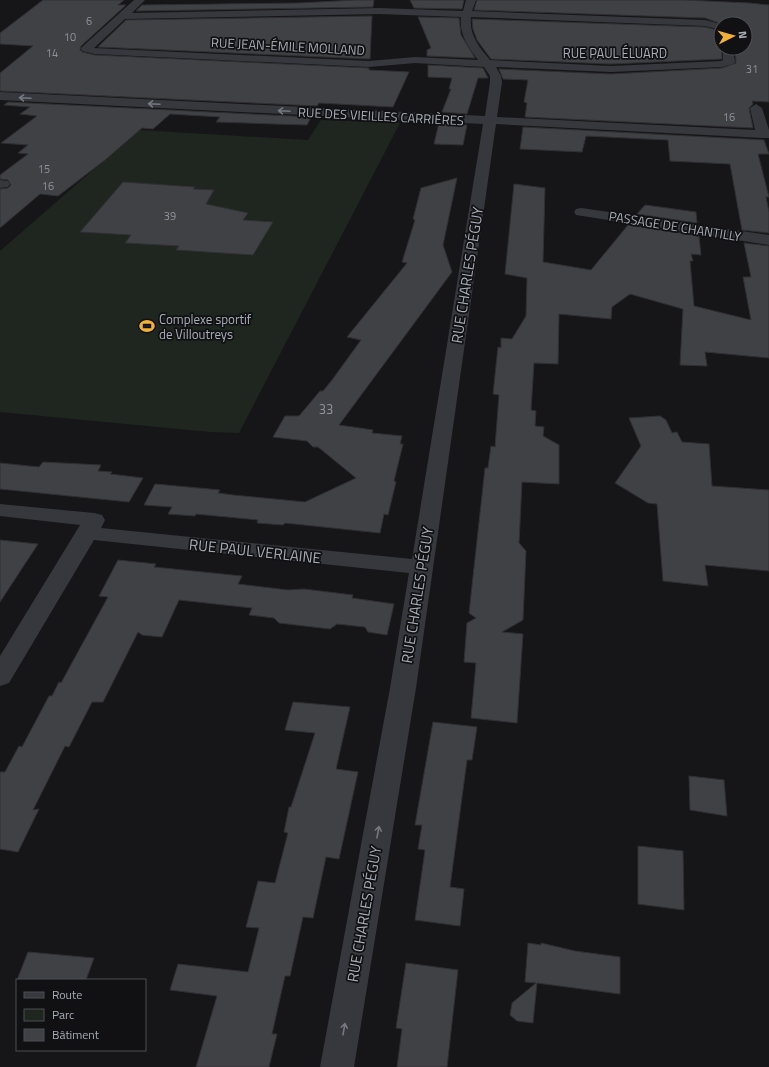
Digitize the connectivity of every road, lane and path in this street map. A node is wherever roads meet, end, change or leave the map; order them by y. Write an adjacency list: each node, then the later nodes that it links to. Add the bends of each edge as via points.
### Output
1 (140, 0): 4 (street)
2 (471, 0): 3 (street, RUE CHARLES PÉGUY)
3 (467, 14): 4 (street, via 379,11); 5 (street); 7 (street, RUE CHARLES PÉGUY, via 468,37)
4 (122, 16): 7 (street, RUE JEAN-ÉMILE MOLLAND, via 87,47 87,50 369,64 415,60)
5 (713, 25)
6 (729, 56): 7 (street, RUE PAUL ÉLUARD, via 729,62 706,66 619,69)
7 (486, 63): 10 (street, RUE CHARLES PÉGUY, via 493,68 497,77)
8 (0, 96): 10 (street, RUE DES VIEILLES CARRIÈRES, one-way to 8)
9 (756, 108): 11 (street, RUE DES VIEILLES CARRIÈRES)
10 (491, 121): 11 (street, RUE DES VIEILLES CARRIÈRES); 16 (street, RUE CHARLES PÉGUY)
11 (766, 134)
12 (581, 212): 13 (street, PASSAGE DE CHANTILLY)
13 (769, 240)
14 (0, 510): 15 (street, via 94,520)
15 (88, 533): 16 (street, RUE PAUL VERLAINE); 17 (street)
16 (422, 568): 18 (street, RUE CHARLES PÉGUY, one-way to 16)
17 (0, 677)
18 (337, 1067)

